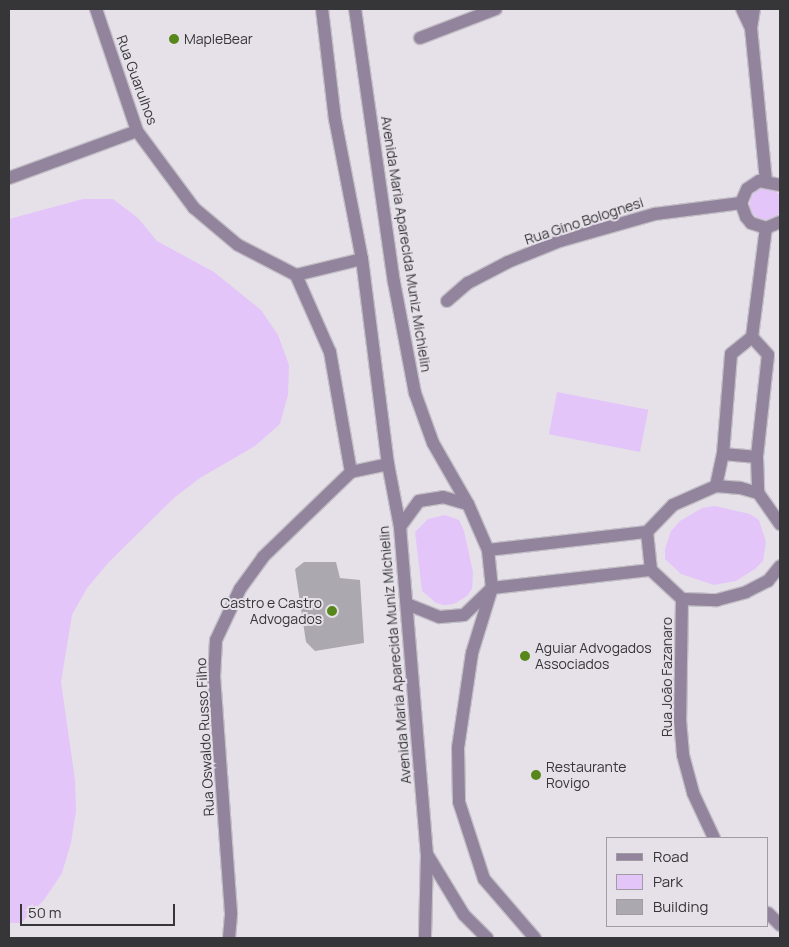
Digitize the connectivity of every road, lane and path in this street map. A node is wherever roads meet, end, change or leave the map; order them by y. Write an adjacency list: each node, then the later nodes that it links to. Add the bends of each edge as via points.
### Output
1 (96, 9): 9 (street, Rua Guarulhos)
2 (322, 9): 16 (street, Avenida Maria Aparecida Muniz Michielin, via 335,120)
3 (354, 9): 26 (street, Avenida Maria Aparecida Muniz Michielin, via 394,282 415,393 433,442)
4 (496, 9): 8 (street)
5 (742, 9): 7 (street)
6 (754, 9): 7 (street)
7 (750, 28): 11 (street)
8 (420, 38)
9 (137, 131): 10 (street); 17 (street, Rua Guarulhos, via 194,208 238,245)
10 (9, 178)
11 (766, 180): 12 (street); 13 (street, via 747,189)
12 (780, 185)
13 (742, 202): 15 (street, via 746,217); 18 (street, Rua Gino Bolognesi, via 655,214 560,241 468,283)
14 (780, 222): 15 (street)
15 (766, 228): 19 (street)
16 (362, 259): 17 (street); 22 (street, Avenida Maria Aparecida Muniz Michielin)
17 (296, 275): 23 (street, via 330,352)
18 (447, 301)
19 (752, 337): 20 (street, via 731,354); 21 (street, via 768,355)
20 (723, 454): 21 (street); 24 (street)
21 (757, 457): 25 (street)
22 (388, 464): 23 (street); 28 (street, Avenida Maria Aparecida Muniz Michielin)
23 (351, 472): 40 (street, Rua Oswaldo Russo Filho, via 263,557 240,589 216,640 214,678 231,913)
24 (716, 486): 25 (street); 29 (street, via 673,505)
25 (758, 493): 27 (street)
26 (468, 504): 28 (street, via 443,497 419,501); 30 (street, Avenida Maria Aparecida Muniz Michielin)
27 (780, 524)
28 (400, 527): 35 (street, Avenida Maria Aparecida Muniz Michielin)
29 (647, 532): 30 (street); 32 (street)
30 (488, 550): 33 (street, Avenida Maria Aparecida Muniz Michielin)
31 (780, 566): 34 (street, via 768,580 746,592 717,600)
32 (651, 570): 33 (street); 34 (street)
33 (492, 588): 35 (street, via 464,615 440,617); 43 (street, Avenida Maria Aparecida Muniz Michielin, via 472,653 458,748 459,802 484,880)
34 (682, 599): 36 (street, Rua João Fazanaro, via 680,720 683,755 693,793)
35 (407, 604): 37 (street, Avenida Maria Aparecida Muniz Michielin)
36 (714, 837)
37 (427, 854): 41 (street, Avenida Maria Aparecida Muniz Michielin); 42 (street, via 464,915)
38 (769, 913): 39 (street)
39 (780, 925)
40 (229, 938)
41 (425, 938)
42 (487, 938)
43 (535, 938)

